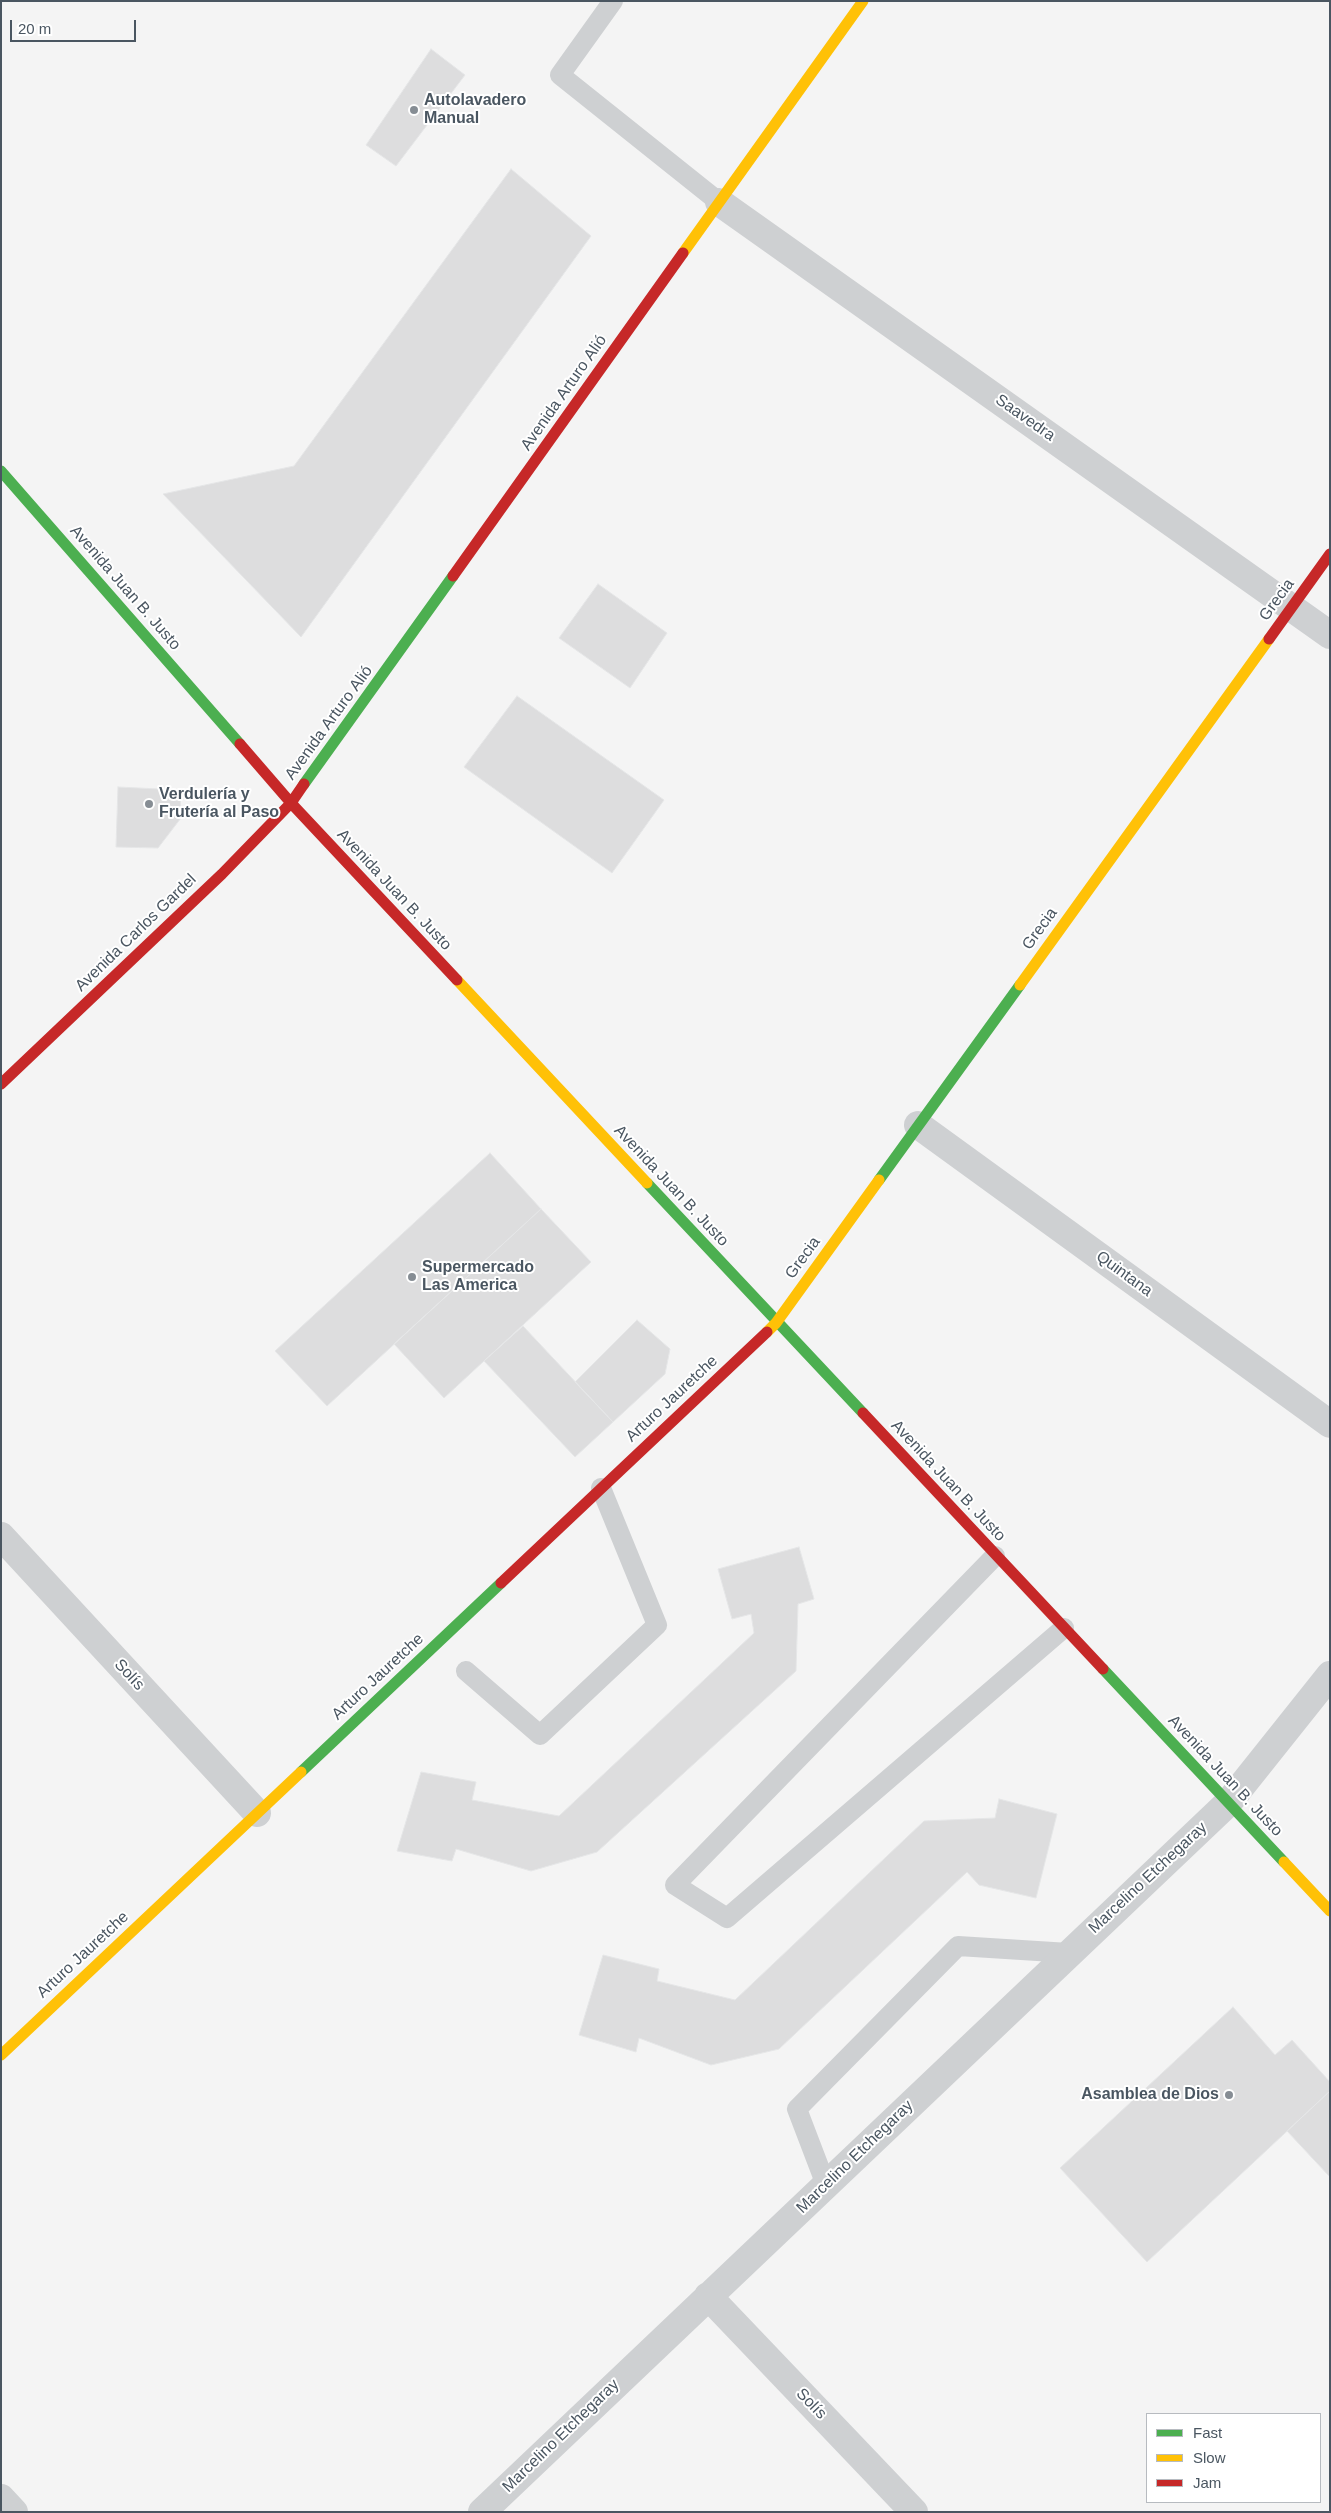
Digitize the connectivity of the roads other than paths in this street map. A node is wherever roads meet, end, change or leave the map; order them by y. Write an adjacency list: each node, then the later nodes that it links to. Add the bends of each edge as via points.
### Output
1 (612, 1): 3 (lane, via 560,75)
2 (863, 1): 3 (main road, Avenida Arturo Alió)
3 (719, 202): 6 (street, Saavedra); 8 (main road, Avenida Arturo Alió)
4 (1, 471): 8 (main road, Avenida Juan B. Justo)
5 (1330, 554): 6 (main road, Grecia)
6 (1292, 608): 7 (street, Saavedra); 10 (main road, Grecia)
7 (1330, 635)
8 (292, 803): 9 (main road, Avenida Carlos Gardel); 11 (main road, Avenida Juan B. Justo)
9 (1, 1084)
10 (918, 1125): 11 (main road, Grecia); 12 (street, Quintana)
11 (776, 1323): 13 (main road, Arturo Jauretche); 15 (main road, Avenida Juan B. Justo)
12 (1330, 1424)
13 (601, 1488): 17 (lane, via 658,1625 540,1735); 20 (main road, Arturo Jauretche)
14 (1, 1536): 20 (street, Solís)
15 (996, 1556): 16 (main road, Avenida Juan B. Justo); 16 (lane, via 675,1884 727,1918)
16 (1064, 1628): 19 (main road, Avenida Juan B. Justo)
17 (466, 1671)
18 (1330, 1675): 19 (street, Marcelino Etchegaray)
19 (1228, 1803): 21 (main road, Avenida Juan B. Justo); 22 (street, Marcelino Etchegaray)
20 (257, 1813): 23 (main road, Arturo Jauretche)
21 (1330, 1911)
22 (1069, 1953): 24 (street, Marcelino Etchegaray); 24 (lane, via 958,1946 797,2109)
23 (1, 2055)
24 (826, 2185): 25 (street, Marcelino Etchegaray)
25 (708, 2296): 28 (street, Marcelino Etchegaray); 29 (street, Solís)
26 (1, 2498): 27 (street)
27 (14, 2512)
28 (482, 2512)
29 (914, 2512)

